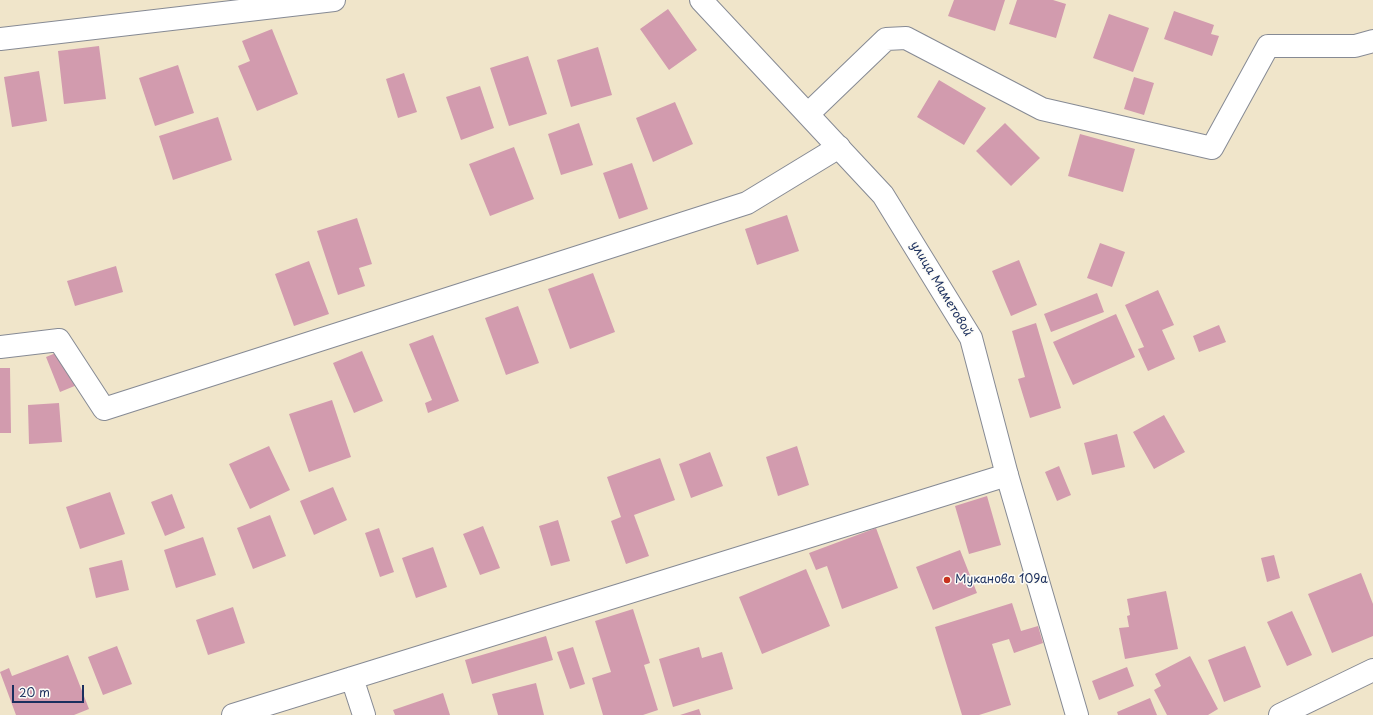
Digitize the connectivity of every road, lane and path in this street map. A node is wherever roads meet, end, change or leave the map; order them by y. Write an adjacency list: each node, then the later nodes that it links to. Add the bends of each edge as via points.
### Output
1 (334, 0): 3 (street)
2 (701, 0): 5 (street, улица Маметовой)
3 (0, 39)
4 (1373, 41): 5 (street, via 1355,46 1268,46 1212,148 1042,109 906,38 886,39)
5 (808, 114): 6 (street, улица Маметовой)
6 (839, 147): 7 (street, via 747,203 104,409 59,340); 8 (street, улица Маметовой, via 883,195 971,338)
7 (0, 347)
8 (1007, 475): 10 (street); 13 (street, улица Маметовой)
9 (1373, 670): 14 (street)
10 (352, 678): 11 (street); 12 (street)
11 (233, 715)
12 (364, 715)
13 (1077, 715)
14 (1280, 715)

